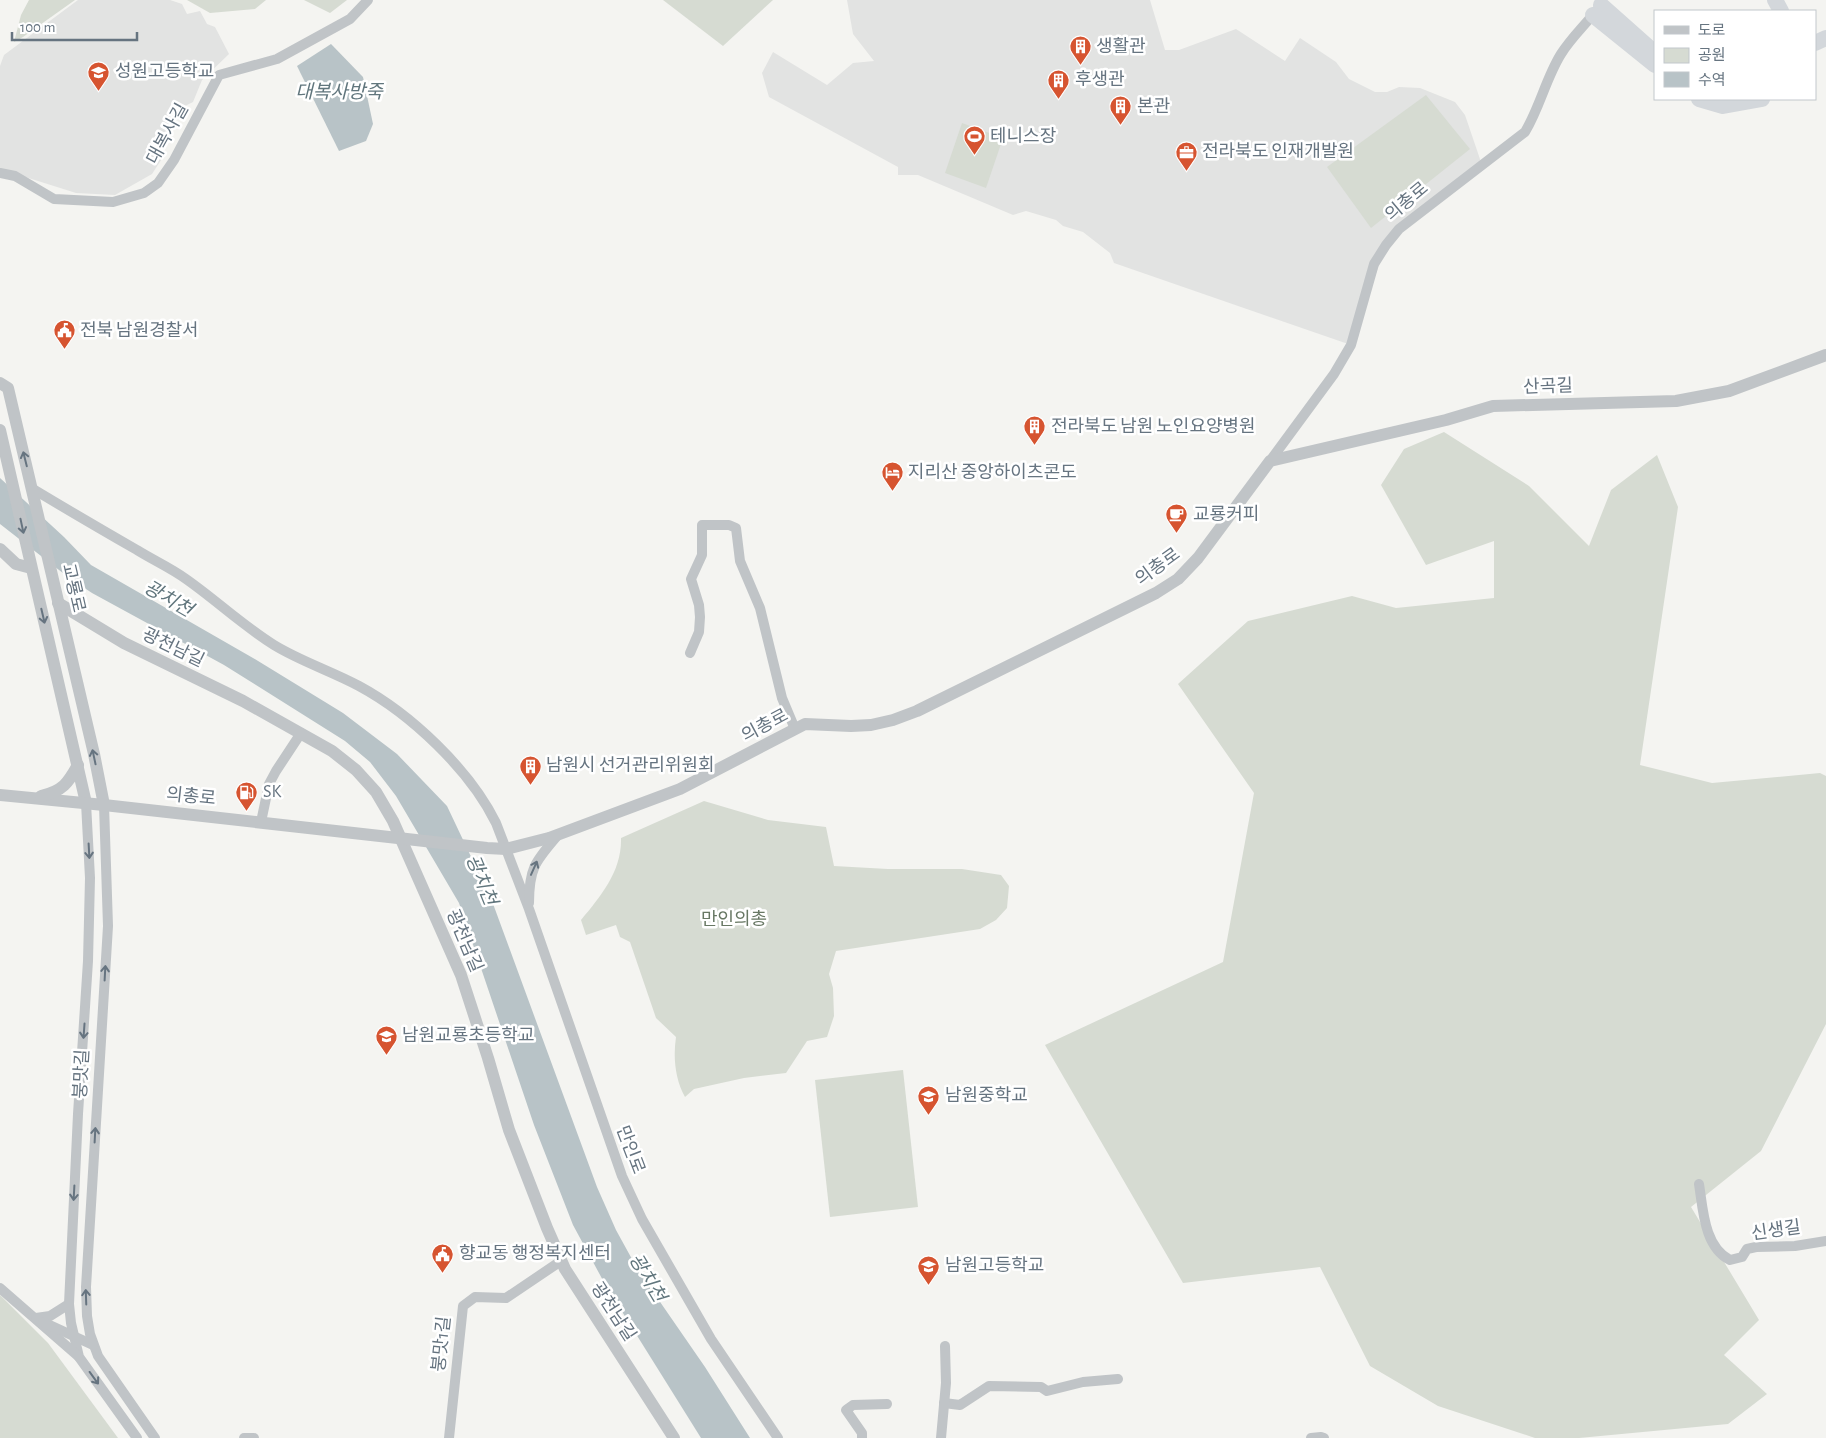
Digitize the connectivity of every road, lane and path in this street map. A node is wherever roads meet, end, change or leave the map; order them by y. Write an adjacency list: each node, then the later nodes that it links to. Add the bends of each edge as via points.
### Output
1 (368, 0): 7 (street, 대복사길, via 350,19 277,59 219,75 174,160 158,183 144,193 113,202 54,199 15,176)
2 (1600, 7): 3 (highway); 4 (highway); 12 (street, 의총로, via 1561,53 1526,132 1399,229 1386,246 1374,264 1351,345 1334,374)
3 (1654, 52)
4 (1654, 64)
5 (1703, 100): 6 (highway, via 1723,106)
6 (1756, 100)
7 (0, 173)
8 (1826, 355): 12 (street, 산곡길, via 1729,391 1676,401 1493,406)
9 (0, 383): 13 (street, 교룡로, one-way to 9, via 8,388)
10 (0, 430): 11 (street, 교룡로)
11 (3, 458): 15 (street, 교룡로, one-way to 15, via 13,484)
12 (1270, 461): 18 (street, 의총로, via 1198,558 1178,579 1156,593 934,704 897,719 871,725 805,724)
13 (33, 489): 16 (street, 교룡로); 28 (street, 만인로, via 186,579 274,645 361,687 405,718 450,758 478,793 490,810)
14 (0, 549): 15 (street, via 16,564)
15 (31, 568): 20 (street, 교룡로, one-way to 20)
16 (58, 603): 19 (street, 광천남길, via 124,643); 24 (street, 교룡로, one-way to 16)
17 (690, 653): 18 (street, via 699,632 699,605 691,579 702,555 702,525 729,524 736,528 740,561 760,608 782,698)
18 (795, 729): 26 (street, 의총로, via 680,789)
19 (301, 733): 25 (street, via 269,784); 27 (street, 광천남길, via 356,770 376,792)
20 (78, 765): 22 (street, via 59,790); 23 (street, 교룡로)
21 (0, 795): 22 (street, 의총로)
22 (31, 798): 23 (street, 의총로)
23 (86, 803): 24 (street, 의총로); 34 (street, 붕맛길, one-way to 34, via 90,878 88,962)
24 (104, 805): 25 (street, 의총로); 37 (street, 붕맛길, one-way to 24, via 86,1288 108,926)
25 (261, 822): 27 (street, 의총로)
26 (558, 835): 28 (street, 의총로); 29 (street, one-way to 26, via 531,872)
27 (404, 838): 28 (street, 의총로); 32 (street, 광천남길, via 461,975 508,1130)
28 (506, 849): 29 (street, 만인로)
29 (529, 908): 49 (street, 만인로, via 618,1168 638,1211 711,1339)
30 (1699, 1184): 31 (street, 신생길, via 1710,1236 1722,1256 1730,1260 1742,1257 1747,1249 1756,1247)
31 (1826, 1241)
32 (561, 1261): 47 (street, 붕맛1길, via 506,1298 475,1298 463,1306); 48 (street, 광천남길)
33 (0, 1288): 35 (street, 붕맛길)
34 (69, 1304): 35 (street, via 50,1316); 36 (street, 붕맛길)
35 (36, 1318): 36 (street, 붕맛길); 39 (street, 붕맛길)
36 (73, 1335): 37 (street, 붕맛길); 39 (street, 붕맛길)
37 (93, 1345): 44 (street, 붕맛길)
38 (945, 1346): 41 (street)
39 (79, 1357): 43 (street, 붕맛길, one-way to 43)
40 (1118, 1379): 41 (street, via 1083,1382 1048,1392 1041,1387 989,1386 960,1405)
41 (944, 1403): 51 (street)
42 (887, 1404): 50 (street, via 853,1405 846,1410)
43 (137, 1438)
44 (155, 1438)
45 (244, 1438): 46 (street)
46 (254, 1438)
47 (449, 1438)
48 (674, 1438)
49 (778, 1438)
50 (862, 1438)
51 (941, 1438)
52 (1311, 1438): 53 (street)
53 (1324, 1438)

